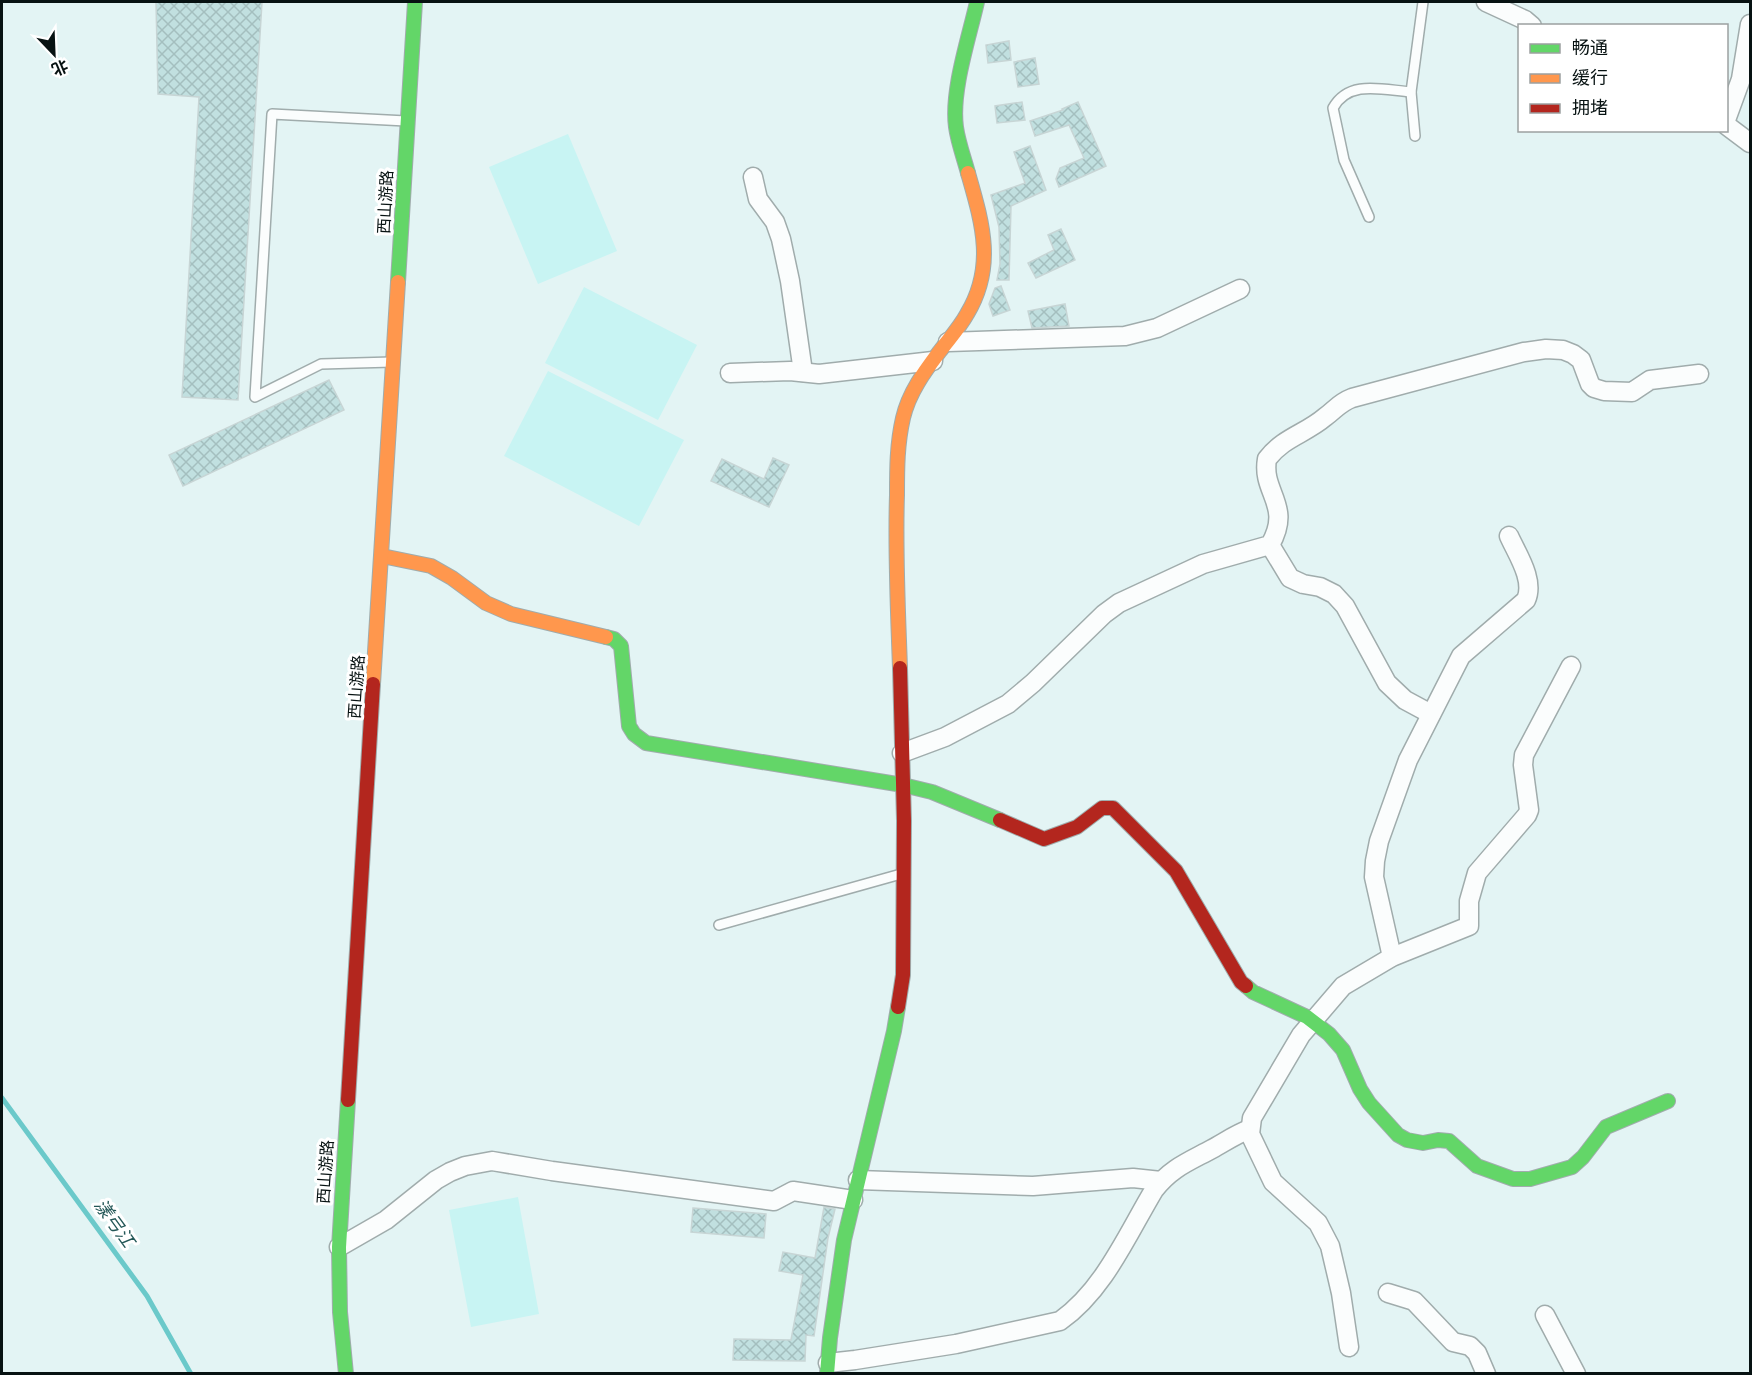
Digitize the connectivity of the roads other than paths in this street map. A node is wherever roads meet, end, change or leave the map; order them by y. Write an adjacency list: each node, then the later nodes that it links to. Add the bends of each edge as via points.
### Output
1 (415, 2): 9 (street, 西山游路)
2 (977, 2): 16 (street, via 955,116 983,226 984,264 968,313)
3 (1423, 2): 7 (lane)
4 (1486, 2): 5 (street)
5 (1530, 24)
6 (1750, 24): 8 (street, via 1741,79)
7 (1411, 92): 11 (lane); 14 (lane, via 1356,88 1339,98 1333,108 1344,160)
8 (1728, 115)
9 (408, 121): 18 (street, 西山游路); 18 (lane, via 272,114 255,397 321,364)
10 (1728, 126): 12 (street)
11 (1415, 136)
12 (1750, 143)
13 (753, 177): 19 (street, via 758,199 775,222 781,239)
14 (1369, 217)
15 (1240, 289): 16 (street, via 1157,328 1125,336)
16 (948, 342): 17 (street)
17 (933, 361): 19 (street, via 819,374); 27 (street, via 911,395 897,455)
18 (394, 362): 24 (street, 西山游路)
19 (803, 372): 20 (street)
20 (730, 373)
21 (1699, 374): 23 (street, via 1650,380 1632,392 1599,390 1590,384 1578,356 1546,349 1352,398 1287,439 1267,459 1266,475 1279,512 1278,529)
22 (1509, 536): 26 (street, via 1528,580 1526,600 1461,656)
23 (1270, 545): 26 (street, via 1290,578 1328,590 1340,600 1388,683 1406,700); 27 (street, via 1203,564 1126,599 1104,614 1008,704 945,738)
24 (382, 556): 28 (street, via 431,566 486,603 511,614 614,639 623,652 629,726 646,743); 38 (street, 西山游路)
25 (1571, 666): 31 (street, via 1524,755 1529,810 1477,873 1469,901 1469,926)
26 (1431, 714): 31 (street, via 1408,760 1378,841 1374,877)
27 (902, 753): 28 (street)
28 (903, 785): 29 (street); 32 (street, via 932,792 1044,839 1077,827 1102,808 1113,808 1176,872 1241,982)
29 (903, 874): 30 (lane); 35 (street, via 903,975 899,1003)
30 (719, 925)
31 (1392, 957): 32 (street, via 1343,987)
32 (1312, 1021): 33 (street, via 1343,1050 1366,1099 1398,1135 1423,1143 1449,1142 1477,1166 1507,1179 1530,1179 1572,1167 1606,1127); 34 (street, via 1265,1094)
33 (1668, 1101)
34 (1250, 1129): 36 (street, via 1182,1164); 41 (street, via 1273,1182 1318,1223 1328,1241)
35 (858, 1180): 36 (street, via 1033,1186 1133,1178); 37 (street)
36 (1161, 1181): 42 (street, via 1105,1274 1060,1321)
37 (853, 1200): 38 (street, via 793,1191 774,1202 492,1161 450,1172 386,1220); 42 (street, via 836,1289)
38 (339, 1247): 43 (street, 西山游路)
39 (1388, 1293): 44 (street, via 1414,1301 1453,1342 1470,1346)
40 (1545, 1315): 45 (street)
41 (1349, 1347)
42 (828, 1368)
43 (346, 1374)
44 (1486, 1374)
45 (1576, 1374)

